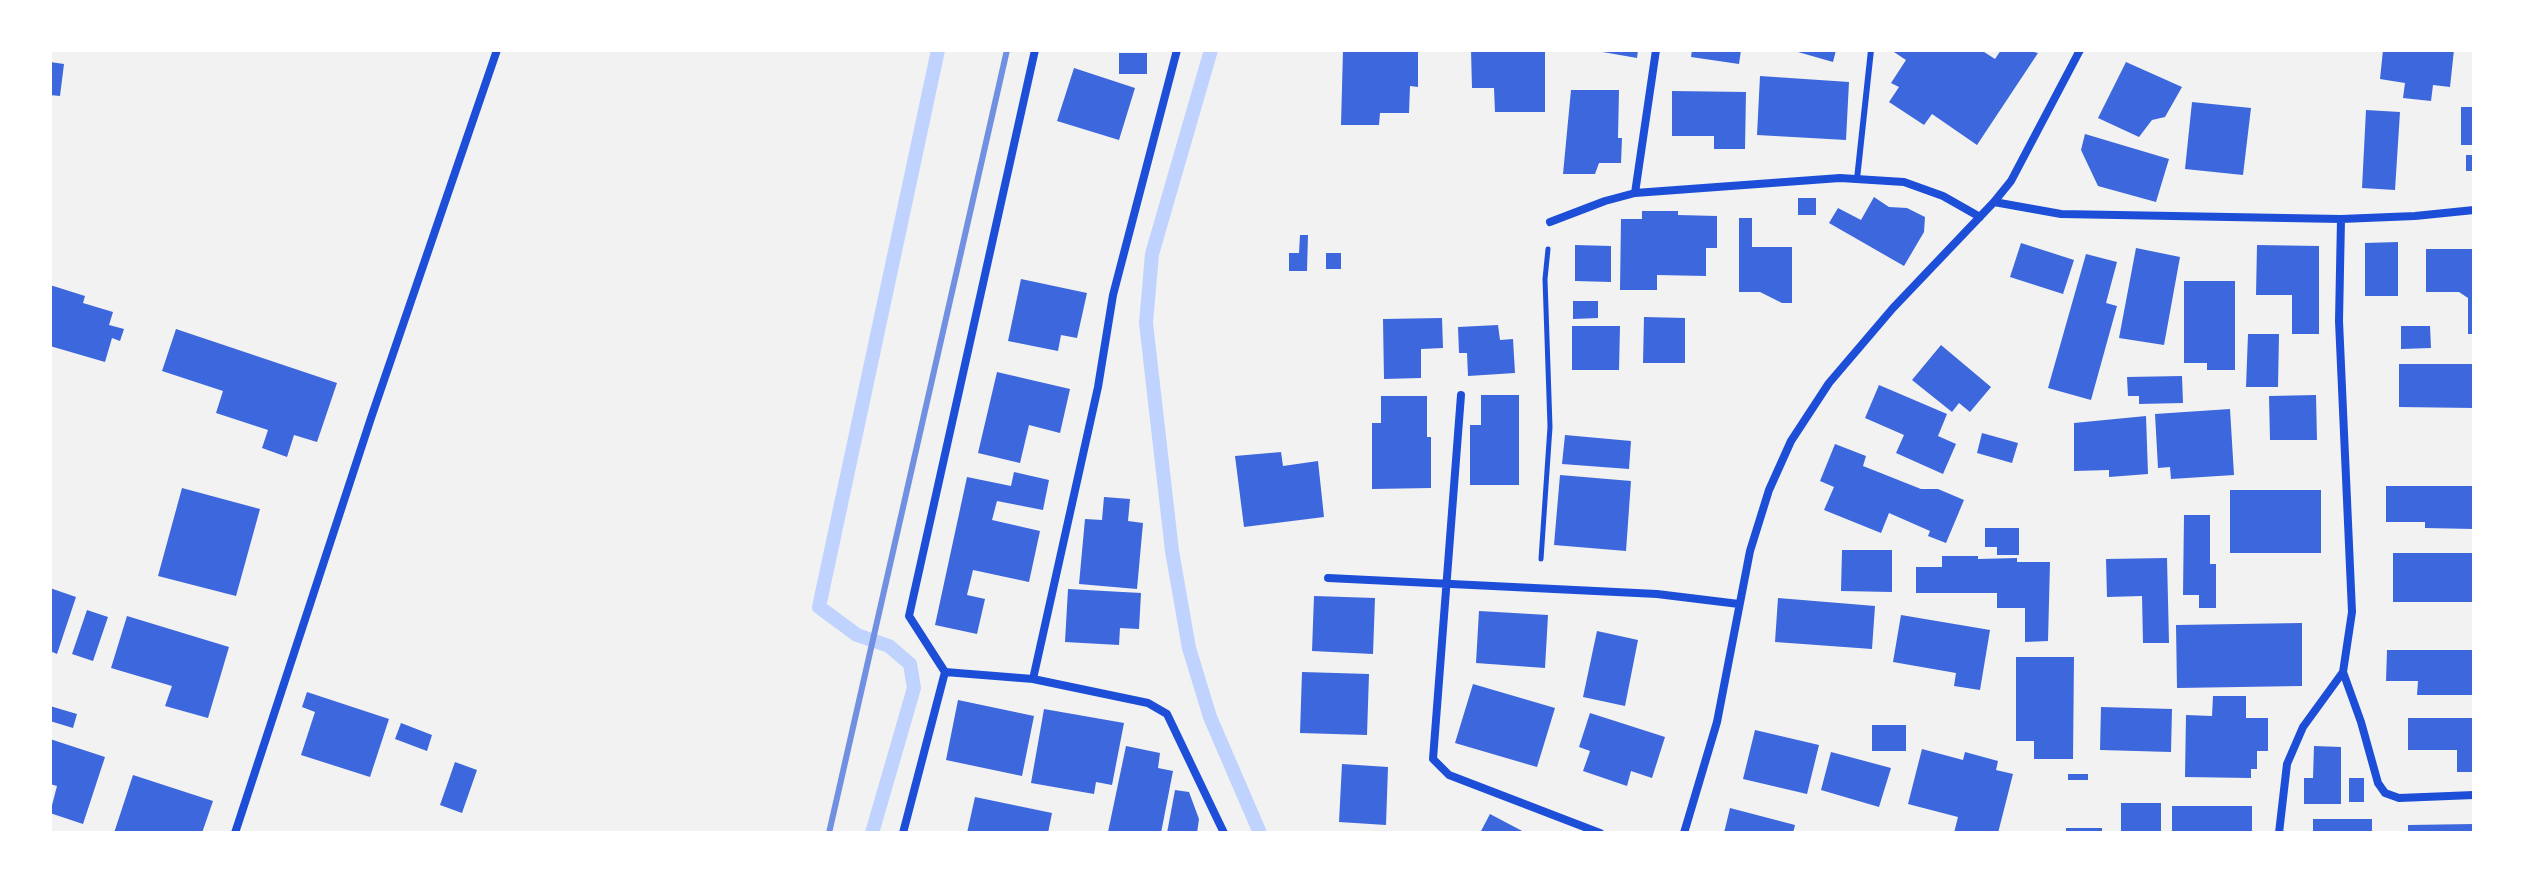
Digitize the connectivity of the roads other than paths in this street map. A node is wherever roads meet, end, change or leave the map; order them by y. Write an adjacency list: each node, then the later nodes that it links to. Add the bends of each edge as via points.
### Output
1 (497, 50): 22 (street)
2 (1035, 50): 18 (street, via 909,616)
3 (1177, 50): 20 (street, via 1113,295 1098,387)
4 (1656, 50): 8 (street)
5 (1871, 50): 7 (lane)
6 (2080, 50): 9 (street, via 2011,181)
7 (1857, 179): 8 (street); 11 (street, via 1904,182)
8 (1635, 193): 13 (street)
9 (1994, 202): 11 (street); 12 (street, via 2061,214)
10 (2474, 210): 12 (street)
11 (1980, 217): 17 (street, via 1829,383 1791,441 1769,490)
12 (2341, 219): 19 (street, via 2339,321 2352,612)
13 (1550, 222)
14 (1461, 395): 16 (street)
15 (1328, 578): 16 (street)
16 (1446, 582): 17 (street); 25 (street, via 1433,759 1449,775)
17 (1739, 604): 26 (street, via 1717,722)
18 (945, 672): 20 (street); 23 (street)
19 (2343, 672): 21 (street, via 2385,793 2399,798); 27 (street, via 2303,727 2287,764)
20 (1033, 679): 24 (street, via 1148,703 1167,714)
21 (2474, 795)
22 (235, 833)
23 (903, 833)
24 (1224, 833)
25 (1600, 833)
26 (1684, 833)
27 (2279, 833)

